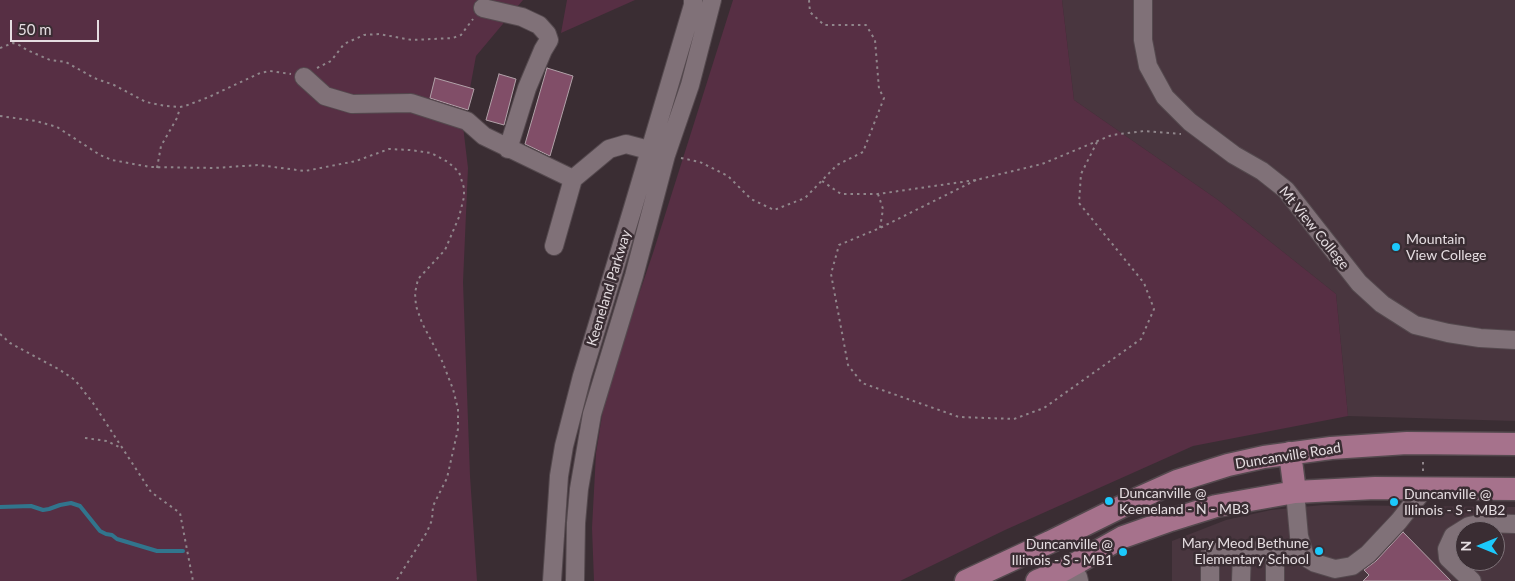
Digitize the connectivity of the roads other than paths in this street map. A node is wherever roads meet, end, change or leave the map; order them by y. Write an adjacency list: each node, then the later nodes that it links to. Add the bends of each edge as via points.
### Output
1 (693, 0): 7 (street, Keeneland Parkway)
2 (712, 0): 7 (street, Keeneland Parkway, via 690,85)
3 (1143, 0): 10 (street, Mt View College, via 1143,40 1148,66 1165,97 1190,122 1286,190 1359,283 1382,304 1415,325 1480,338)
4 (483, 8): 6 (street, via 522,17 539,25 549,40 527,88)
5 (304, 77): 6 (street, via 325,96 352,104 411,103 467,121 484,136)
6 (508, 149): 8 (street)
7 (658, 152): 8 (street, via 626,144 609,150); 23 (street, Keeneland Parkway, via 582,376 564,446); 24 (street, Keeneland Parkway, via 634,276 592,414 579,489)
8 (573, 178): 9 (street)
9 (554, 246)
10 (1515, 340)
11 (1515, 427): 12 (main road)
12 (1506, 444): 13 (main road, Duncanville Road, via 1406,443)
13 (1290, 453): 16 (main road); 18 (main road, Duncanville Road, via 1228,465 1177,481)
14 (1424, 481): 15 (main road); 16 (main road, via 1375,488); 20 (street, via 1399,521 1352,566 1335,569 1315,564)
15 (1515, 489)
16 (1295, 492): 20 (street); 22 (main road, via 1216,506 1124,537)
17 (1515, 524): 30 (street, via 1483,523 1469,526 1453,536 1447,549 1448,558)
18 (1050, 542): 22 (main road); 25 (main road, Duncanville Road)
19 (1242, 552): 21 (street); 27 (street, via 1210,552); 28 (street)
20 (1304, 553): 21 (street)
21 (1275, 554): 29 (street)
22 (1068, 577): 26 (main road)
23 (552, 581)
24 (575, 581)
25 (966, 581)
26 (1037, 581)
27 (1210, 581)
28 (1241, 581)
29 (1275, 581)
30 (1472, 581)

